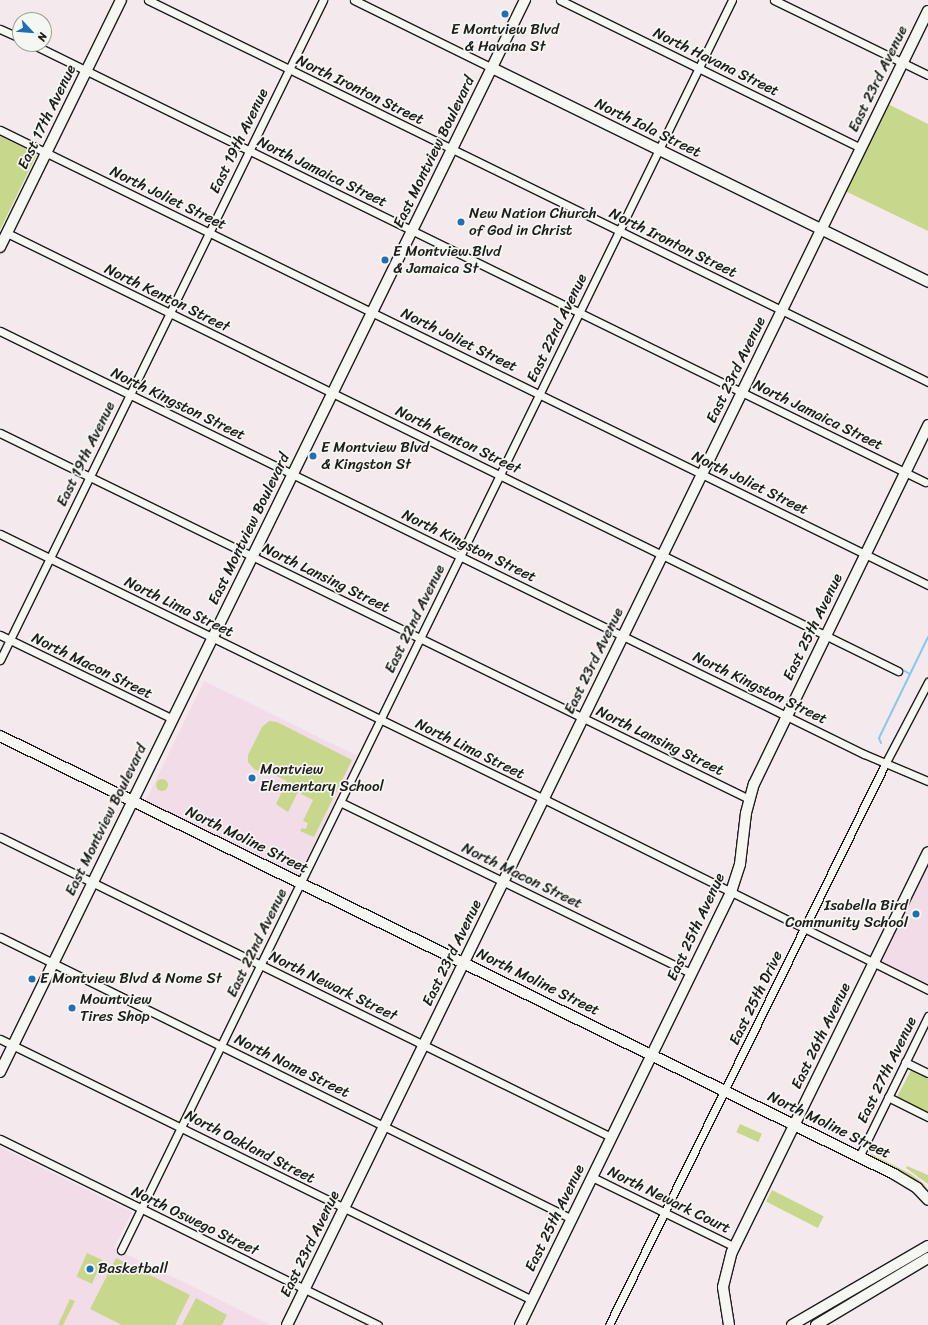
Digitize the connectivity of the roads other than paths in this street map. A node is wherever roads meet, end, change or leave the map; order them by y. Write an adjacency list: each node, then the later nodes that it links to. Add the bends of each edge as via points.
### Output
1 (121, 0): 17 (street, East 17th Avenue)
2 (148, 0): 16 (street, North Ironton Street)
3 (323, 0): 16 (street, East 19th Avenue)
4 (354, 0): 14 (street, North Iola Street)
5 (525, 0): 14 (street, East Montview Boulevard)
6 (560, 0): 15 (street, North Havana Street)
7 (732, 0): 15 (street, East 22nd Avenue)
8 (774, 0): 13 (street)
9 (928, 11): 13 (street, East 23rd Avenue)
10 (0, 29): 11 (street)
11 (12, 34)
12 (48, 52): 17 (street, North Jamaica Street)
13 (903, 62): 18 (street); 20 (street, East 23rd Avenue)
14 (492, 68): 21 (street, East Montview Boulevard); 23 (street, North Iola Street)
15 (698, 68): 20 (street, North Havana Street); 23 (street, East 22nd Avenue)
16 (289, 69): 21 (street, North Ironton Street); 22 (street, East 19th Avenue)
17 (86, 71): 22 (street, North Jamaica Street); 24 (street, East 17th Avenue)
18 (928, 75)
19 (0, 130): 24 (street, North Joliet Street)
20 (861, 148): 25 (street, East 23rd Avenue)
21 (452, 149): 26 (street, East Montview Boulevard); 27 (street, North Ironton Street)
22 (249, 150): 26 (street, North Jamaica Street); 28 (street, East 19th Avenue)
23 (658, 150): 25 (street, North Iola Street); 27 (street, East 22nd Avenue)
24 (46, 152): 28 (street, North Joliet Street); 29 (street, East 17th Avenue)
25 (822, 229): 31 (street, North Iola Street); 32 (street, East 23rd Avenue)
26 (412, 230): 33 (street, East Montview Boulevard); 35 (street, North Jamaica Street)
27 (619, 230): 32 (street, North Ironton Street); 35 (street, East 22nd Avenue)
28 (209, 232): 33 (street, North Joliet Street); 34 (street, East 19th Avenue)
29 (7, 234): 30 (street, East 17th Avenue); 34 (street, North Kenton Street)
30 (0, 247)
31 (928, 282)
32 (782, 311): 37 (street, North Ironton Street); 38 (street, East 23rd Avenue)
33 (372, 312): 39 (street, East Montview Boulevard); 40 (street, North Joliet Street)
34 (169, 313): 39 (street, North Kenton Street); 41 (street, East 19th Avenue)
35 (579, 313): 38 (street, North Jamaica Street); 40 (street, East 22nd Avenue)
36 (0, 331): 41 (street, North Kingston Street)
37 (928, 382)
38 (742, 392): 44 (street, North Jamaica Street); 46 (street, East 23rd Avenue)
39 (332, 393): 45 (street, East Montview Boulevard); 47 (street, North Kenton Street)
40 (539, 394): 46 (street, North Joliet Street); 47 (street, East 22nd Avenue)
41 (130, 395): 45 (street, North Kingston Street); 48 (street, East 19th Avenue)
42 (928, 425): 44 (street, East 25th Avenue)
43 (0, 433): 48 (street, North Lansing Street)
44 (905, 473): 49 (street, North Jamaica Street); 51 (street, East 25th Avenue)
45 (293, 474): 53 (street, East Montview Boulevard); 54 (street, North Kingston Street)
46 (702, 474): 51 (street, North Joliet Street); 52 (street, East 23rd Avenue)
47 (500, 475): 52 (street, North Kenton Street); 54 (street, East 22nd Avenue)
48 (90, 477): 53 (street, North Lansing Street); 55 (street, East 19th Avenue)
49 (925, 482)
50 (0, 534): 55 (street, North Lima Street)
51 (865, 554): 56 (street, North Joliet Street); 57 (street, East 25th Avenue)
52 (663, 555): 57 (street, North Kenton Street); 59 (street, East 23rd Avenue)
53 (252, 556): 60 (street, East Montview Boulevard); 61 (street, North Lansing Street)
54 (460, 556): 59 (street, North Kingston Street); 61 (street, East 22nd Avenue)
55 (50, 558): 60 (street, North Lima Street); 62 (street, East 19th Avenue)
56 (928, 585)
57 (826, 635): 64 (street, North Kenton Street); 66 (street, East 25th Avenue)
58 (0, 636): 62 (street, North Macon Street)
59 (623, 636): 66 (street, North Kingston Street); 67 (street, East 23rd Avenue)
60 (213, 637): 68 (street, East Montview Boulevard); 69 (street, North Lima Street)
61 (420, 638): 67 (street, North Lansing Street); 69 (street, East 22nd Avenue)
62 (10, 640): 63 (street, East 19th Avenue); 68 (street, North Macon Street)
63 (0, 660)
64 (898, 671)
65 (928, 682): 71 (street, East 25th Drive)
66 (787, 716): 71 (street, North Kingston Street); 74 (street, East 25th Avenue)
67 (583, 718): 73 (street, East 23rd Avenue); 74 (street, North Lansing Street)
68 (173, 719): 75 (street, East Montview Boulevard)
69 (380, 721): 73 (street, North Lima Street); 76 (street, East 22nd Avenue)
70 (0, 736): 75 (street, North Moline Street)
71 (885, 764): 72 (street, North Kingston Street); 83 (street, East 25th Drive)
72 (928, 781)
73 (544, 799): 79 (street, East 23rd Avenue); 82 (street, North Lima Street)
74 (748, 799): 82 (street, East 25th Avenue, via 741,858)
75 (133, 801): 80 (street, East Montview Boulevard); 81 (street, North Moline Street)
76 (340, 802): 79 (street, North Macon Street); 81 (street, East 22nd Avenue)
77 (0, 837): 80 (street, North Newark Street)
78 (928, 852): 87 (street, East 26th Avenue)
79 (504, 881): 85 (street, East 23rd Avenue); 89 (street, North Macon Street)
80 (93, 882): 86 (street, East Montview Boulevard); 88 (street, North Newark Street)
81 (301, 883): 85 (street, North Moline Street); 88 (street, East 22nd Avenue)
82 (731, 892): 83 (street, North Lima Street); 89 (street, East 25th Avenue)
83 (805, 928): 87 (street, North Lima Street); 100 (street, East 25th Drive)
84 (0, 937): 86 (street, North Nome Street)
85 (464, 962): 94 (street, East 23rd Avenue); 96 (street, North Moline Street)
86 (53, 963): 93 (street, East Montview Boulevard); 95 (street, North Nome Street)
87 (874, 963): 90 (street, North Lima Street); 103 (street, East 26th Avenue)
88 (261, 965): 94 (street, North Newark Street); 95 (street, East 22nd Avenue)
89 (692, 973): 96 (street, East 25th Avenue)
90 (928, 990)
91 (928, 1016): 97 (street, East 27th Avenue)
92 (0, 1039): 93 (street, North Oakland Street)
93 (13, 1045): 98 (street, East Montview Boulevard); 105 (street, North Oakland Street)
94 (424, 1045): 104 (street, East 23rd Avenue); 106 (street, North Newark Street)
95 (221, 1046): 104 (street, North Nome Street); 105 (street, East 22nd Avenue)
96 (652, 1055): 100 (street, North Moline Street); 106 (street, East 25th Avenue)
97 (905, 1062): 99 (street); 101 (street, East 27th Avenue)
98 (0, 1072)
99 (928, 1073)
100 (725, 1091): 103 (street, North Moline Street); 113 (street, East 25th Drive)
101 (888, 1097): 102 (street); 108 (street, East 27th Avenue)
102 (928, 1117)
103 (795, 1125): 108 (street, North Moline Street); 116 (street, East 26th Avenue)
104 (384, 1127): 112 (street, East 23rd Avenue); 114 (street, North Nome Street)
105 (182, 1128): 111 (street, East 22nd Avenue); 112 (street, North Oakland Street)
106 (611, 1137): 109 (street, East 25th Avenue)
107 (0, 1139): 111 (street, North Oswego Street)
108 (859, 1157): 110 (street, North Moline Street, via 903,1178)
109 (592, 1177): 113 (street, North Newark Court); 114 (street, East 25th Avenue)
110 (928, 1200)
111 (141, 1209): 117 (street, East 22nd Avenue); 119 (street, North Oswego Street)
112 (344, 1209): 119 (street, East 23rd Avenue); 120 (street, North Oakland Street)
113 (665, 1214): 116 (street, North Newark Court); 124 (street, East 25th Drive)
114 (572, 1218): 120 (street, East 25th Avenue)
115 (928, 1246): 126 (street)
116 (735, 1247): 125 (street, East 26th Avenue, via 723,1281 724,1305)
117 (121, 1250)
118 (928, 1258): 127 (street)
119 (305, 1289): 121 (street, East 23rd Avenue); 122 (street, North Oswego Street)
120 (532, 1300): 123 (street, East 25th Avenue)
121 (287, 1325)
122 (378, 1325)
123 (520, 1325)
124 (609, 1325)
125 (729, 1325)
126 (792, 1325)
127 (816, 1325)

